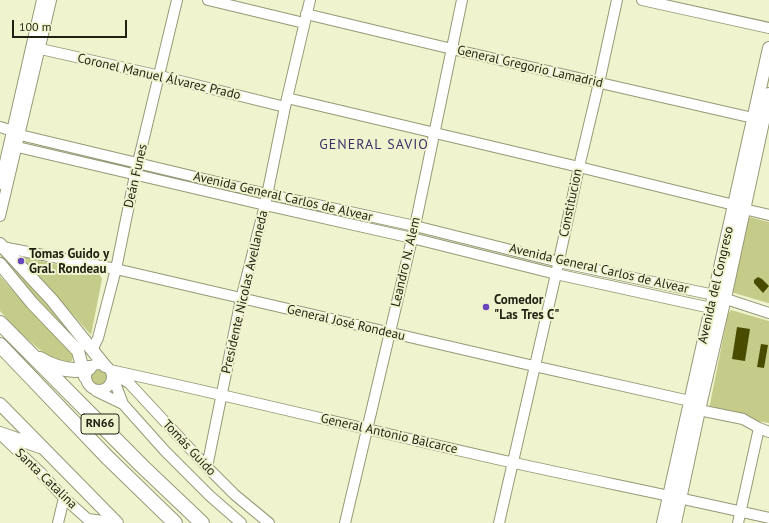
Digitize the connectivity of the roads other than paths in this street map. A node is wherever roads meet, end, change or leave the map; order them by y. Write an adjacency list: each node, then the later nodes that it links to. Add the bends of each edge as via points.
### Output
1 (42, 0): 11 (street)
2 (51, 0): 11 (street)
3 (177, 0): 14 (street, Deán Funes)
4 (208, 0): 9 (street, General Gregorio Lamadrid)
5 (310, 0): 9 (street, Presidente Nicolas Avellaneda)
6 (462, 0): 13 (street, Leandro N. Alem)
7 (617, 0): 15 (street, Constitucion)
8 (642, 0): 10 (street)
9 (305, 19): 13 (street, General Gregorio Lamadrid); 17 (street, Presidente Nicolas Avellaneda)
10 (769, 28)
11 (36, 48): 14 (street, Coronel Manuel Álvarez Prado); 20 (street)
12 (769, 48): 18 (main road, Avenida del Congreso)
13 (452, 49): 15 (street, General Gregorio Lamadrid); 21 (street, Leandro N. Alem)
14 (160, 76): 17 (street, Coronel Manuel Álvarez Prado); 23 (street, Deán Funes)
15 (599, 83): 18 (street, General Gregorio Lamadrid); 24 (street, Constitucion)
16 (769, 94): 18 (main road, Avenida del Congreso)
17 (286, 102): 21 (street, Coronel Manuel Álvarez Prado); 27 (street, Presidente Nicolas Avellaneda)
18 (762, 120): 29 (main road, Avenida del Congreso)
19 (0, 127): 20 (street, Avenida General Carlos de Alvear)
20 (16, 133): 22 (street); 23 (street, Avenida General Carlos de Alvear)
21 (434, 133): 24 (street, Coronel Manuel Álvarez Prado); 32 (street, Leandro N. Alem)
22 (13, 146): 25 (street, Avenida General Carlos de Alvear); 26 (street); 31 (street)
23 (138, 164): 25 (street, Deán Funes); 27 (street, Avenida General Carlos de Alvear)
24 (579, 167): 29 (street, Coronel Manuel Álvarez Prado); 35 (street, Constitucion)
25 (135, 175): 28 (street, Avenida General Carlos de Alvear); 37 (street, Deán Funes)
26 (0, 184)
27 (267, 194): 28 (street, Presidente Nicolas Avellaneda); 32 (street, Avenida General Carlos de Alvear)
28 (264, 205): 33 (street, Avenida General Carlos de Alvear); 40 (street, Presidente Nicolas Avellaneda)
29 (739, 207): 30 (street, Coronel Manuel Álvarez Prado); 39 (main road, Avenida del Congreso)
30 (769, 215)
31 (0, 216)
32 (415, 226): 33 (street, Leandro N. Alem); 35 (street, Avenida General Carlos de Alvear)
33 (412, 238): 38 (street, Avenida General Carlos de Alvear); 44 (street, Leandro N. Alem)
34 (1, 245): 37 (street, General José Rondeau); 47 (main road, via 52,300)
35 (559, 262): 38 (street, Constitucion); 39 (street, Avenida General Carlos de Alvear)
36 (2, 267): 49 (main road, via 32,304 78,350)
37 (116, 269): 40 (street, General José Rondeau); 47 (street, Deán Funes, via 98,338)
38 (556, 274): 41 (street, Avenida General Carlos de Alvear); 48 (street, Constitucion)
39 (719, 296): 41 (main road, Avenida del Congreso); 42 (street, Avenida General Carlos de Alvear); 56 (main road, Avenida del Congreso)
40 (241, 299): 44 (street, General José Rondeau); 52 (street, Presidente Nicolas Avellaneda)
41 (711, 308): 53 (main road, Avenida del Congreso)
42 (769, 313)
43 (0, 323): 46 (highway, RN66)
44 (390, 333): 48 (street, General José Rondeau); 58 (street, Leandro N. Alem)
45 (0, 345): 73 (highway, RN66, via 107,457)
46 (26, 350): 49 (highway, via 56,367 68,370); 74 (highway, RN66)
47 (92, 350): 50 (main road)
48 (534, 366): 53 (street, General José Rondeau); 64 (street, Constitucion)
49 (85, 368): 50 (street, via 97,364); 51 (street, via 85,380 89,387)
50 (109, 371): 51 (street, via 111,383 104,390); 52 (street, General Antonio Balcarce); 55 (street); 65 (street, Tomás Guido, via 129,383)
51 (96, 391): 55 (street)
52 (222, 394): 58 (street, General Antonio Balcarce); 65 (street, Presidente Nicolas Avellaneda)
53 (690, 401): 56 (street); 67 (main road, Avenida del Congreso)
54 (0, 404): 62 (main road)
55 (123, 404): 75 (street, via 164,451)
56 (699, 410): 57 (street, via 743,419); 67 (main road, Avenida del Congreso)
57 (759, 428): 59 (street); 68 (street)
58 (368, 429): 64 (street, General Antonio Balcarce); 77 (street, Leandro N. Alem)
59 (769, 432)
60 (0, 433): 62 (main road); 63 (street, Santa Catalina)
61 (0, 447): 63 (street)
62 (43, 448): 72 (main road)
63 (16, 450): 66 (street, Santa Catalina)
64 (512, 462): 67 (street, General Antonio Balcarce); 78 (street, Constitucion)
65 (206, 467): 76 (street, Tomás Guido)
66 (64, 498): 70 (street, Santa Catalina); 71 (street)
67 (674, 498): 68 (street, General Antonio Balcarce); 79 (main road, Avenida del Congreso); 80 (main road, Avenida del Congreso)
68 (741, 512): 69 (street, General Antonio Balcarce); 81 (street)
69 (769, 518)
70 (90, 521): 72 (street)
71 (58, 523)
72 (117, 523)
73 (175, 523)
74 (202, 523)
75 (241, 523)
76 (269, 523)
77 (345, 523)
78 (499, 523)
79 (664, 523)
80 (675, 523)
81 (738, 523)

